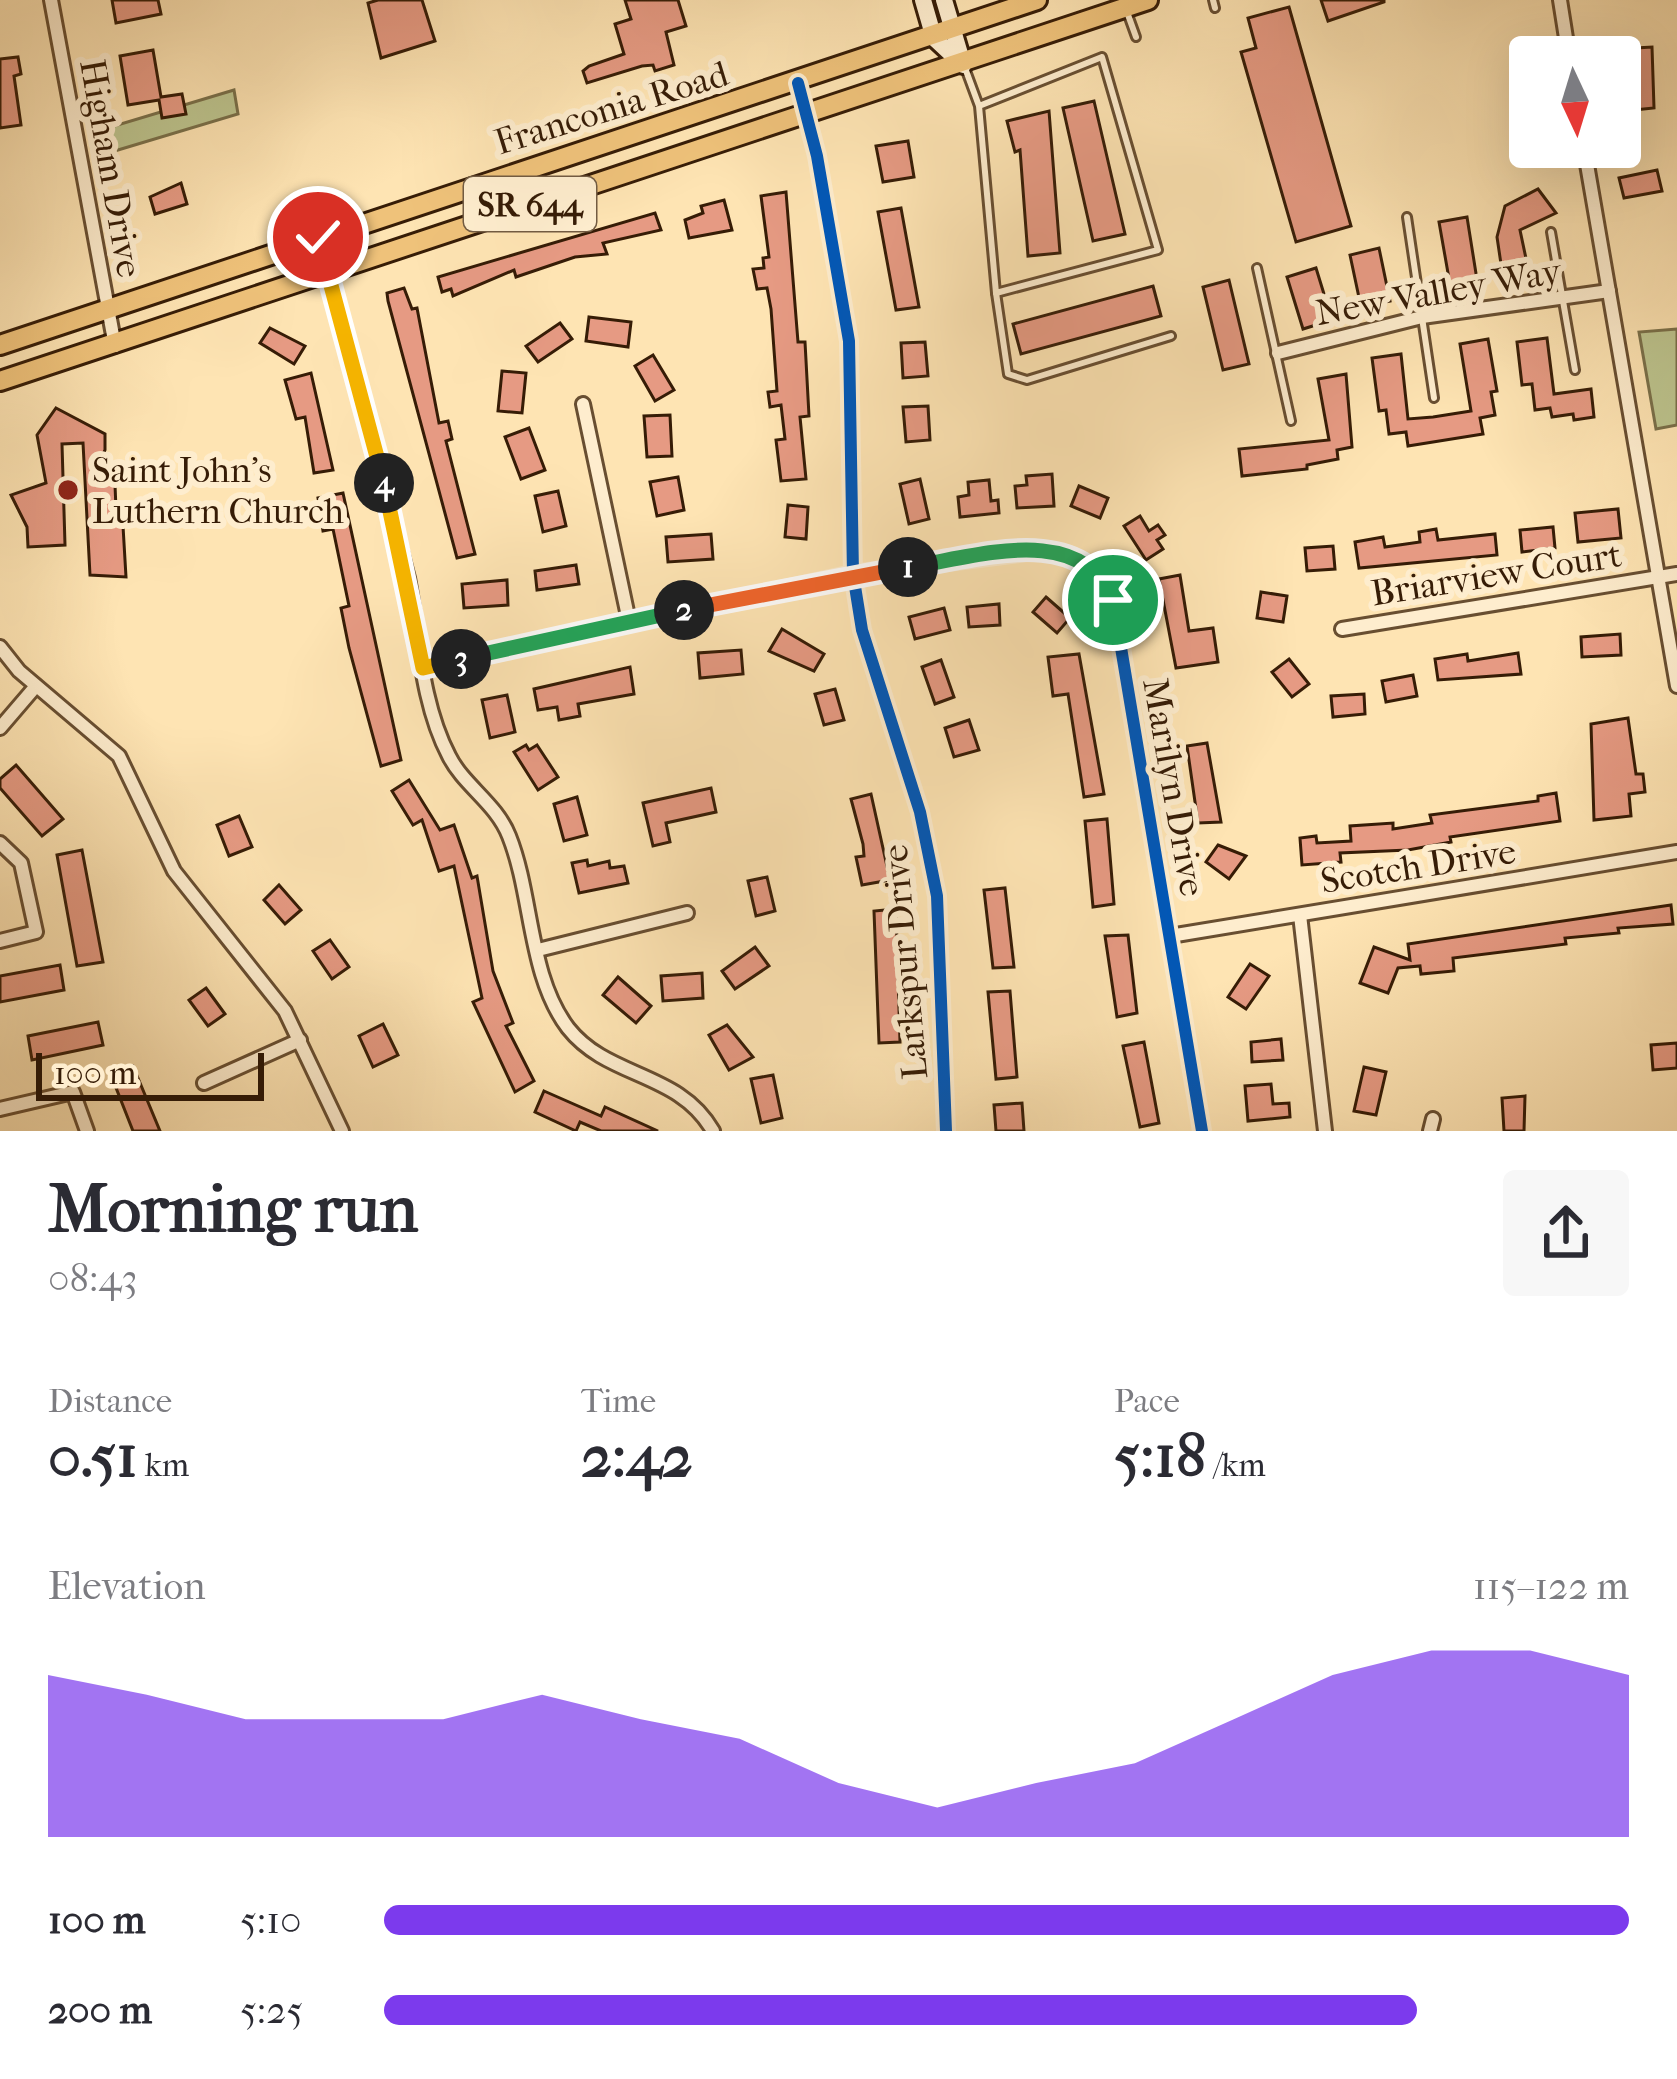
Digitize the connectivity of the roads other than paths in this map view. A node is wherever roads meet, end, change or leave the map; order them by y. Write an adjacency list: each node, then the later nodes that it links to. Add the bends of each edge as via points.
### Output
1 (51, 0): 25 (street, Higham Drive)
2 (923, 0): 11 (main road)
3 (944, 0): 8 (main road)
4 (1036, 0): 8 (main road, Franconia Road / SR 644)
5 (1148, 0): 7 (main road, Franconia Road / SR 644)
6 (1560, 0): 9 (street)
7 (1126, 8): 10 (lane); 12 (main road, Franconia Road / SR 644)
8 (954, 30): 11 (main road, Franconia Road / SR 644); 12 (main road)
9 (1566, 36)
10 (1136, 37)
11 (934, 38): 12 (main road); 13 (main road, Franconia Road / SR 644)
12 (963, 65): 14 (lane); 15 (main road, Franconia Road / SR 644)
13 (798, 83): 15 (street, Larkspur Drive); 19 (main road, Franconia Road / SR 644)
14 (979, 106): 23 (lane); 23 (lane, via 1102,57 1157,250)
15 (807, 117): 21 (main road, Franconia Road / SR 644); 36 (street, Larkspur Drive, via 849,340)
16 (1588, 168): 22 (street)
17 (1407, 217): 26 (lane)
18 (1551, 232): 24 (lane)
19 (318, 237): 21 (street); 25 (main road, Franconia Road / SR 644)
20 (1257, 268): 30 (lane)
21 (330, 271): 29 (main road, Franconia Road / SR 644); 42 (street)
22 (1609, 292): 24 (street, New Valley Way); 38 (street)
23 (996, 293): 27 (lane, via 1001,359 1008,374 1027,380)
24 (1561, 298): 26 (street, New Valley Way); 31 (lane)
25 (108, 310): 28 (main road, Franconia Road / SR 644); 29 (street, Higham Drive)
26 (1422, 317): 30 (street, New Valley Way); 33 (lane)
27 (1171, 336)
28 (0, 345)
29 (116, 346): 32 (main road, Franconia Road / SR 644)
30 (1278, 353): 35 (lane)
31 (1575, 370)
32 (0, 381)
33 (1434, 398)
34 (583, 404): 39 (street)
35 (1291, 421)
36 (853, 574): 39 (street, Marilyn Drive); 50 (street, Marilyn Drive, via 1035,551 1070,554 1096,570 1113,600); 59 (street, Larkspur Drive, via 871,667 920,812 937,896)
37 (1677, 574): 38 (street, Briarview Court)
38 (1659, 577): 40 (street, Briarview Court); 44 (street)
39 (629, 621): 42 (street, Marilyn Drive)
40 (1342, 629)
41 (0, 647): 43 (street)
42 (423, 668): 52 (street, via 447,754 510,838)
43 (36, 686): 45 (street); 53 (street, via 119,756 174,871 272,991)
44 (1677, 686)
45 (0, 728)
46 (0, 843): 51 (street, via 21,863 36,932)
47 (1677, 852): 49 (street, Scotch Drive)
48 (687, 913): 52 (street)
49 (1300, 915): 50 (street, Scotch Drive); 61 (street)
50 (1170, 936): 60 (street, Marilyn Drive)
51 (0, 941)
52 (538, 950): 58 (street, via 554,1005 577,1038 681,1092)
53 (300, 1040): 54 (street); 57 (street)
54 (204, 1084)
55 (0, 1109): 56 (street, via 74,1092)
56 (87, 1131)
57 (342, 1131)
58 (713, 1131)
59 (946, 1131)
60 (1202, 1131)
61 (1325, 1131)

